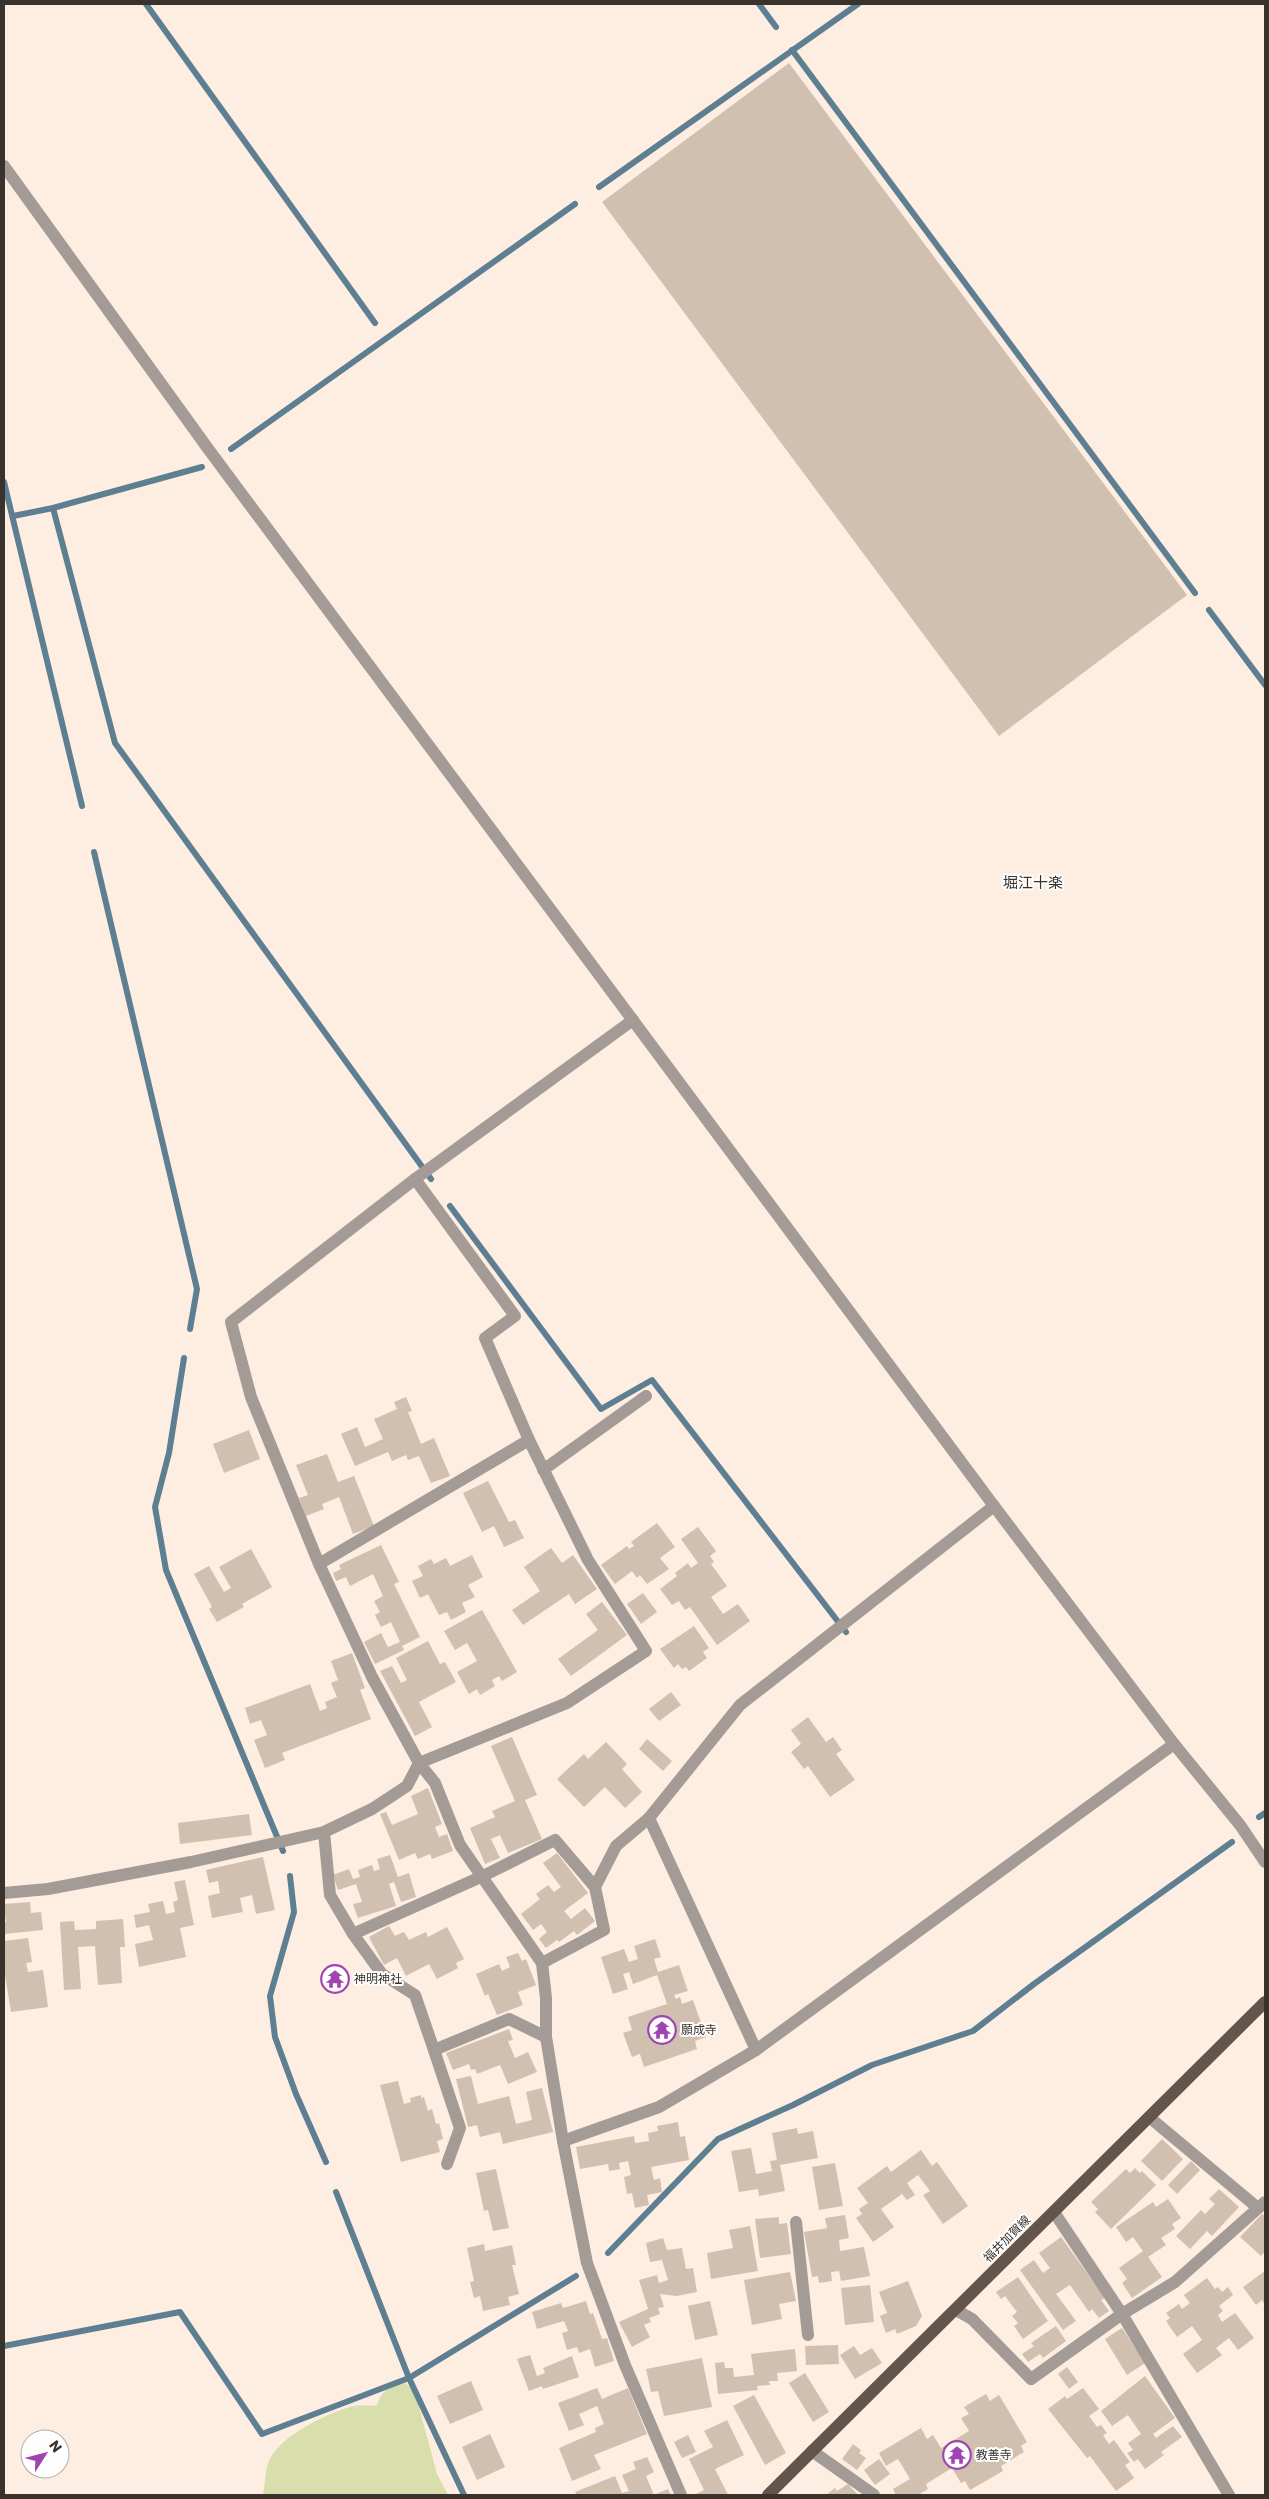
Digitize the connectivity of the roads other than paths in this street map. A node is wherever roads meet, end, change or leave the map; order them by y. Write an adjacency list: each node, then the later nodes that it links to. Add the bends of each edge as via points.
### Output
1 (4, 166): 2 (street, via 209,450)
2 (632, 1020): 3 (street); 7 (street)
3 (416, 1179): 5 (street, via 515,1316 485,1338); 8 (street, via 231,1322 251,1397)
4 (646, 1396): 6 (street)
5 (529, 1440): 6 (street); 8 (street)
6 (543, 1470): 10 (street, via 588,1560 646,1651 567,1702)
7 (994, 1506): 9 (street); 11 (street, via 740,1705)
8 (319, 1564): 10 (street, via 372,1677)
9 (1174, 1744): 13 (street, via 1240,1825); 22 (street)
10 (419, 1764): 12 (street, via 406,1786 372,1809); 14 (street, via 434,1783 460,1844)
11 (649, 1818): 15 (street, via 616,1846); 22 (street)
12 (324, 1832): 16 (street, via 48,1889); 17 (street, via 330,1895)
13 (1265, 1862)
14 (483, 1876): 15 (street, via 555,1840); 17 (street); 18 (street)
15 (595, 1887): 18 (street, via 604,1930)
16 (4, 1892)
17 (353, 1934): 21 (street, via 382,1974 415,1995)
18 (542, 1963): 20 (street)
19 (1265, 2002): 23 (main road, 福井加賀線)
20 (546, 2037): 21 (street, via 508,2019); 24 (street)
21 (434, 2050): 25 (street, via 460,2128)
22 (756, 2050): 24 (street, via 659,2107)
23 (1149, 2117): 26 (street); 27 (main road, 福井加賀線)
24 (562, 2141): 33 (street, via 586,2263)
25 (446, 2164)
26 (1262, 2205): 30 (street, via 1175,2282)
27 (1054, 2212): 29 (main road, 福井加賀線); 30 (street)
28 (796, 2222): 31 (street)
29 (956, 2310): 30 (street, via 972,2319 1031,2379); 32 (main road, 福井加賀線)
30 (1122, 2314): 36 (street)
31 (808, 2336)
32 (812, 2451): 34 (main road, 福井加賀線); 35 (street)
33 (681, 2495)
34 (768, 2495)
35 (874, 2495)
36 (1230, 2495)

